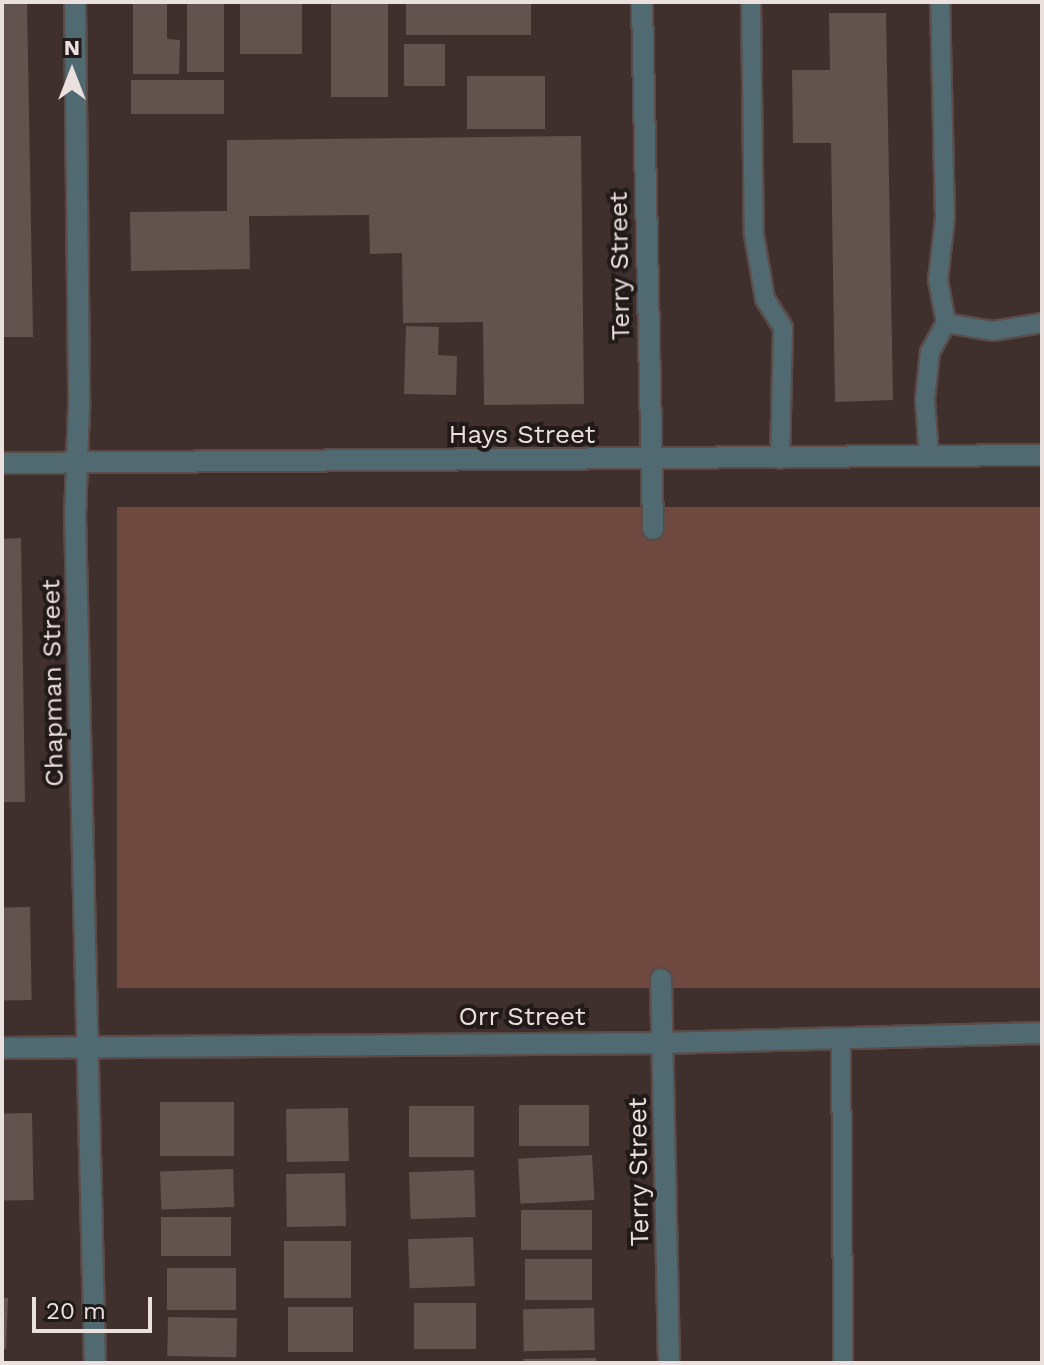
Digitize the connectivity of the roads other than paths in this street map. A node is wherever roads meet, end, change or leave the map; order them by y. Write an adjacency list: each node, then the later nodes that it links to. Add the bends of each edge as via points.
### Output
1 (75, 2): 11 (street, Chapman Street)
2 (642, 2): 10 (street, Terry Street)
3 (751, 2): 9 (lane, via 754,235 765,299 783,328)
4 (940, 2): 5 (lane, via 945,218 938,280)
5 (946, 323): 6 (lane, via 993,331); 8 (lane, via 930,352 925,400)
6 (1042, 323)
7 (1042, 455): 8 (street, Hays Street)
8 (929, 457): 9 (street, Hays Street)
9 (780, 459): 10 (street, Hays Street)
10 (650, 461): 11 (street, Hays Street); 13 (street, Terry Street)
11 (79, 462): 12 (street, Hays Street); 18 (street, Chapman Street)
12 (2, 463)
13 (653, 529)
14 (661, 979): 17 (street, Terry Street)
15 (1042, 1033): 16 (street, Orr Street)
16 (841, 1038): 17 (street, Orr Street); 22 (lane)
17 (662, 1043): 18 (street, Orr Street); 21 (street, Terry Street)
18 (87, 1046): 19 (street, Orr Street); 20 (street, Chapman Street)
19 (2, 1048)
20 (95, 1363)
21 (669, 1363)
22 (843, 1363)

